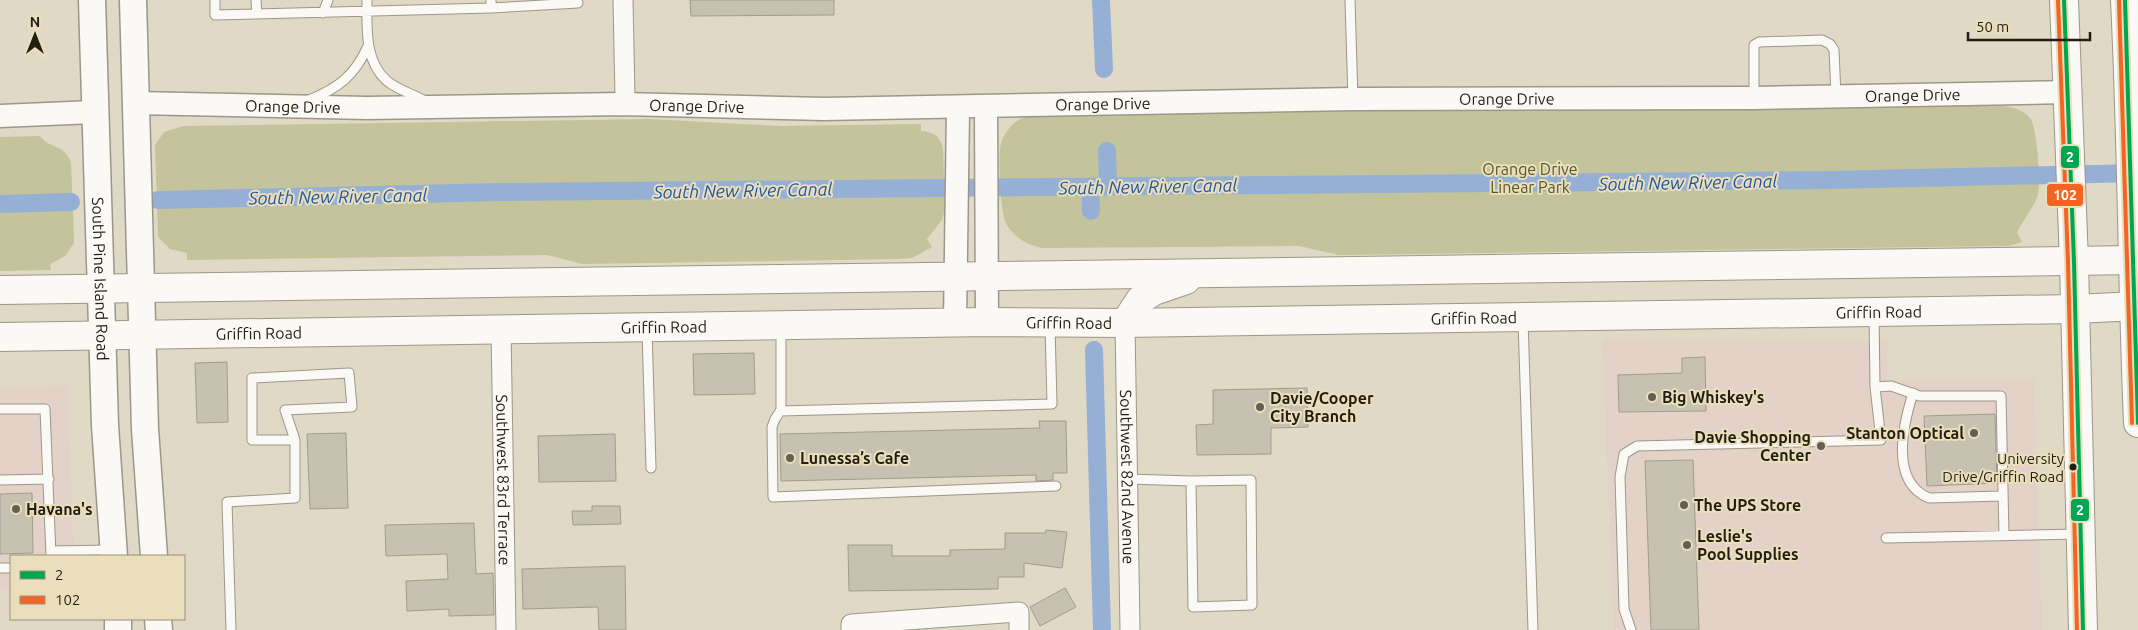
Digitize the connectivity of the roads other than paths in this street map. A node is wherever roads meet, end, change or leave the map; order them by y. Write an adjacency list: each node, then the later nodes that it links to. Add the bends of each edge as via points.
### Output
1 (92, 0): 28 (main road, South Pine Island Road)
2 (133, 0): 22 (main road)
3 (214, 0): 15 (lane, via 215,15)
4 (256, 0): 15 (lane)
5 (328, 0): 14 (lane)
6 (367, 0): 13 (lane)
7 (623, 0): 23 (street)
8 (1350, 0): 21 (lane)
9 (2064, 0): 18 (main road)
10 (2125, 0): 17 (main road)
11 (578, 3): 12 (lane)
12 (491, 4): 13 (lane)
13 (367, 12): 14 (lane); 16 (lane)
14 (323, 13): 15 (lane)
15 (257, 14)
16 (368, 46): 24 (lane, via 350,76 326,92); 26 (lane, via 387,81)
17 (2134, 86): 30 (main road, via 2130,136)
18 (2069, 92): 19 (street, Orange Drive); 31 (main road)
19 (1836, 96): 20 (street, Orange Drive); 20 (lane, via 1834,50 1822,40 1759,42 1754,45)
20 (1754, 98): 21 (street, Orange Drive)
21 (1353, 99): 25 (street, Orange Drive)
22 (135, 103): 24 (street, Orange Drive); 35 (main road)
23 (623, 104): 26 (street, Orange Drive); 27 (street, Orange Drive, via 824,109)
24 (295, 105): 26 (street, Orange Drive)
25 (986, 107): 27 (street, Orange Drive); 34 (street)
26 (437, 108)
27 (958, 108): 32 (street)
28 (94, 112): 29 (street); 36 (main road, South Pine Island Road)
29 (0, 116)
30 (2135, 260): 31 (main road); 38 (main road)
31 (2074, 262): 33 (main road); 39 (main road)
32 (956, 264): 34 (main road); 35 (main road); 42 (street)
33 (1206, 273): 34 (main road); 46 (main road, via 1154,291 1140,300)
34 (988, 277): 43 (street)
35 (140, 288): 36 (main road); 49 (main road)
36 (100, 289): 37 (main road); 50 (main road, South Pine Island Road)
37 (0, 290)
38 (2136, 306): 39 (main road, Griffin Road); 56 (main road)
39 (2075, 309): 40 (main road, Griffin Road); 65 (main road)
40 (1874, 311): 41 (main road, Griffin Road); 52 (lane)
41 (1523, 317): 46 (main road, Griffin Road); 76 (lane)
42 (955, 322): 43 (main road, Griffin Road); 45 (main road, Griffin Road)
43 (987, 322): 44 (main road, Griffin Road)
44 (1050, 322): 46 (main road, Griffin Road); 55 (lane, via 1052,404)
45 (781, 324): 47 (main road, Griffin Road); 55 (lane)
46 (1125, 324): 60 (street, Southwest 82nd Avenue)
47 (647, 327): 48 (main road, Griffin Road); 58 (lane)
48 (501, 329): 49 (main road, Griffin Road); 72 (street, Southwest 83rd Terrace)
49 (142, 335): 50 (main road, Griffin Road); 70 (main road)
50 (102, 336): 51 (main road, Griffin Road); 68 (main road, South Pine Island Road)
51 (0, 337)
52 (1875, 387): 53 (lane, via 1891,386); 77 (lane, via 1881,440 1637,446 1624,454 1620,477 1624,610)
53 (1913, 393): 64 (lane, via 1920,396 2001,396); 64 (lane, via 1903,426 1904,468 1908,483 1919,494 1929,498)
54 (0, 410): 59 (lane, via 45,409)
55 (780, 411): 63 (lane, via 772,427 773,497)
56 (2138, 423)
57 (295, 440): 57 (lane, via 252,440 252,378 349,373 352,407 285,410); 71 (lane, via 295,498 227,502)
58 (651, 468)
59 (49, 479): 61 (lane); 69 (lane)
60 (1128, 479): 62 (lane); 75 (street, Southwest 82nd Avenue)
61 (0, 480)
62 (1191, 481): 62 (lane, via 1250,480 1252,605 1193,607)
63 (1056, 486)
64 (2002, 496): 66 (lane)
65 (2080, 534): 66 (lane); 78 (main road)
66 (2004, 536): 67 (lane)
67 (1886, 538)
68 (113, 553): 69 (lane)
69 (51, 554)
70 (154, 555)
71 (231, 630)
72 (506, 630)
73 (851, 630): 74 (street, via 851,624 1019,612)
74 (1019, 630)
75 (1130, 630)
76 (1533, 630)
77 (1631, 630)
78 (2083, 630)

